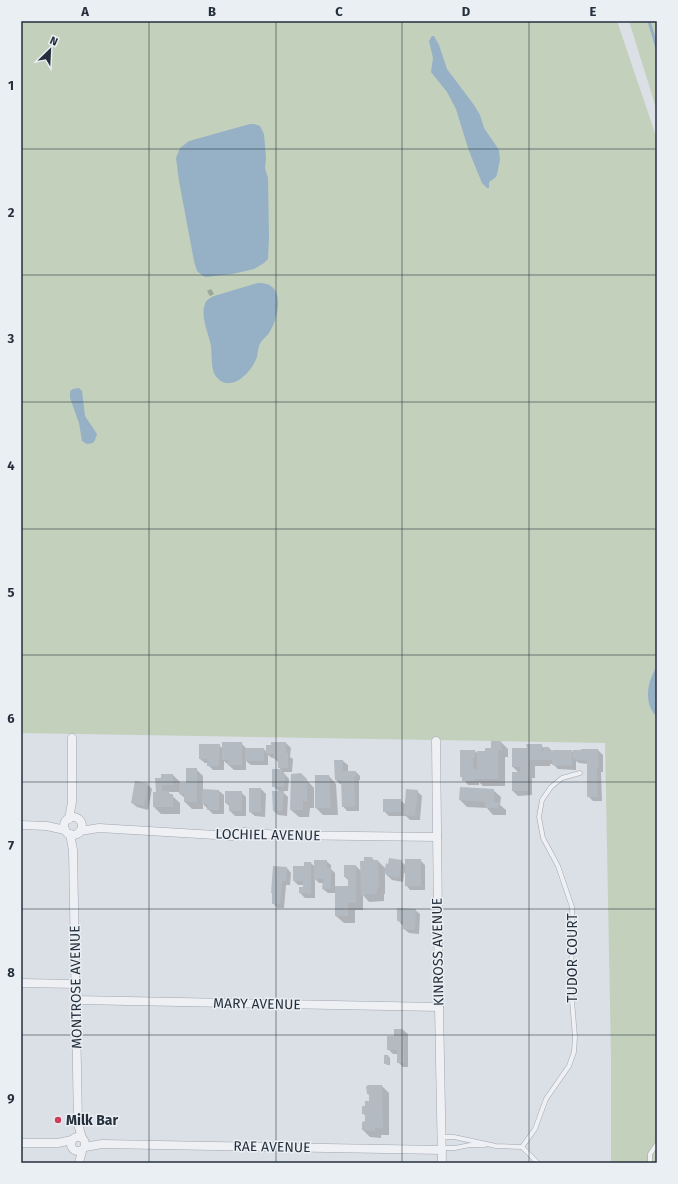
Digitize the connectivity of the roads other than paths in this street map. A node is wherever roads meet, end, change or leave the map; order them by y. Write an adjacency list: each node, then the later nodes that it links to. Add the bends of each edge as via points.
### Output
1 (72, 738): 5 (street, MONTROSE AVENUE)
2 (436, 742): 6 (street, KINROSS AVENUE)
3 (580, 773): 16 (lane, TUDOR COURT, via 567,776 553,785 542,800 539,817 543,838 558,866 572,907 570,976 574,1052 569,1066 546,1099 535,1129)
4 (21, 825): 5 (street, LOCHIEL AVENUE)
5 (73, 826): 6 (street, LOCHIEL AVENUE, via 232,836 244,832); 8 (street, MONTROSE AVENUE)
6 (437, 838): 10 (street, KINROSS AVENUE)
7 (21, 983): 8 (street)
8 (76, 984): 9 (street, MONTROSE AVENUE)
9 (76, 1000): 10 (street, MARY AVENUE); 13 (street, MONTROSE AVENUE)
10 (439, 1007): 11 (street, KINROSS AVENUE)
11 (442, 1137): 14 (lane); 17 (street, KINROSS AVENUE)
12 (21, 1143): 13 (street, RAE AVENUE)
13 (78, 1144): 17 (street, RAE AVENUE); 18 (street, MONTROSE AVENUE)
14 (488, 1144): 16 (lane, via 499,1147); 17 (lane)
15 (657, 1144): 21 (lane, via 650,1154)
16 (522, 1147): 20 (lane)
17 (442, 1149): 19 (street, KINROSS AVENUE)
18 (79, 1163)
19 (442, 1163)
20 (538, 1163)
21 (650, 1163)

